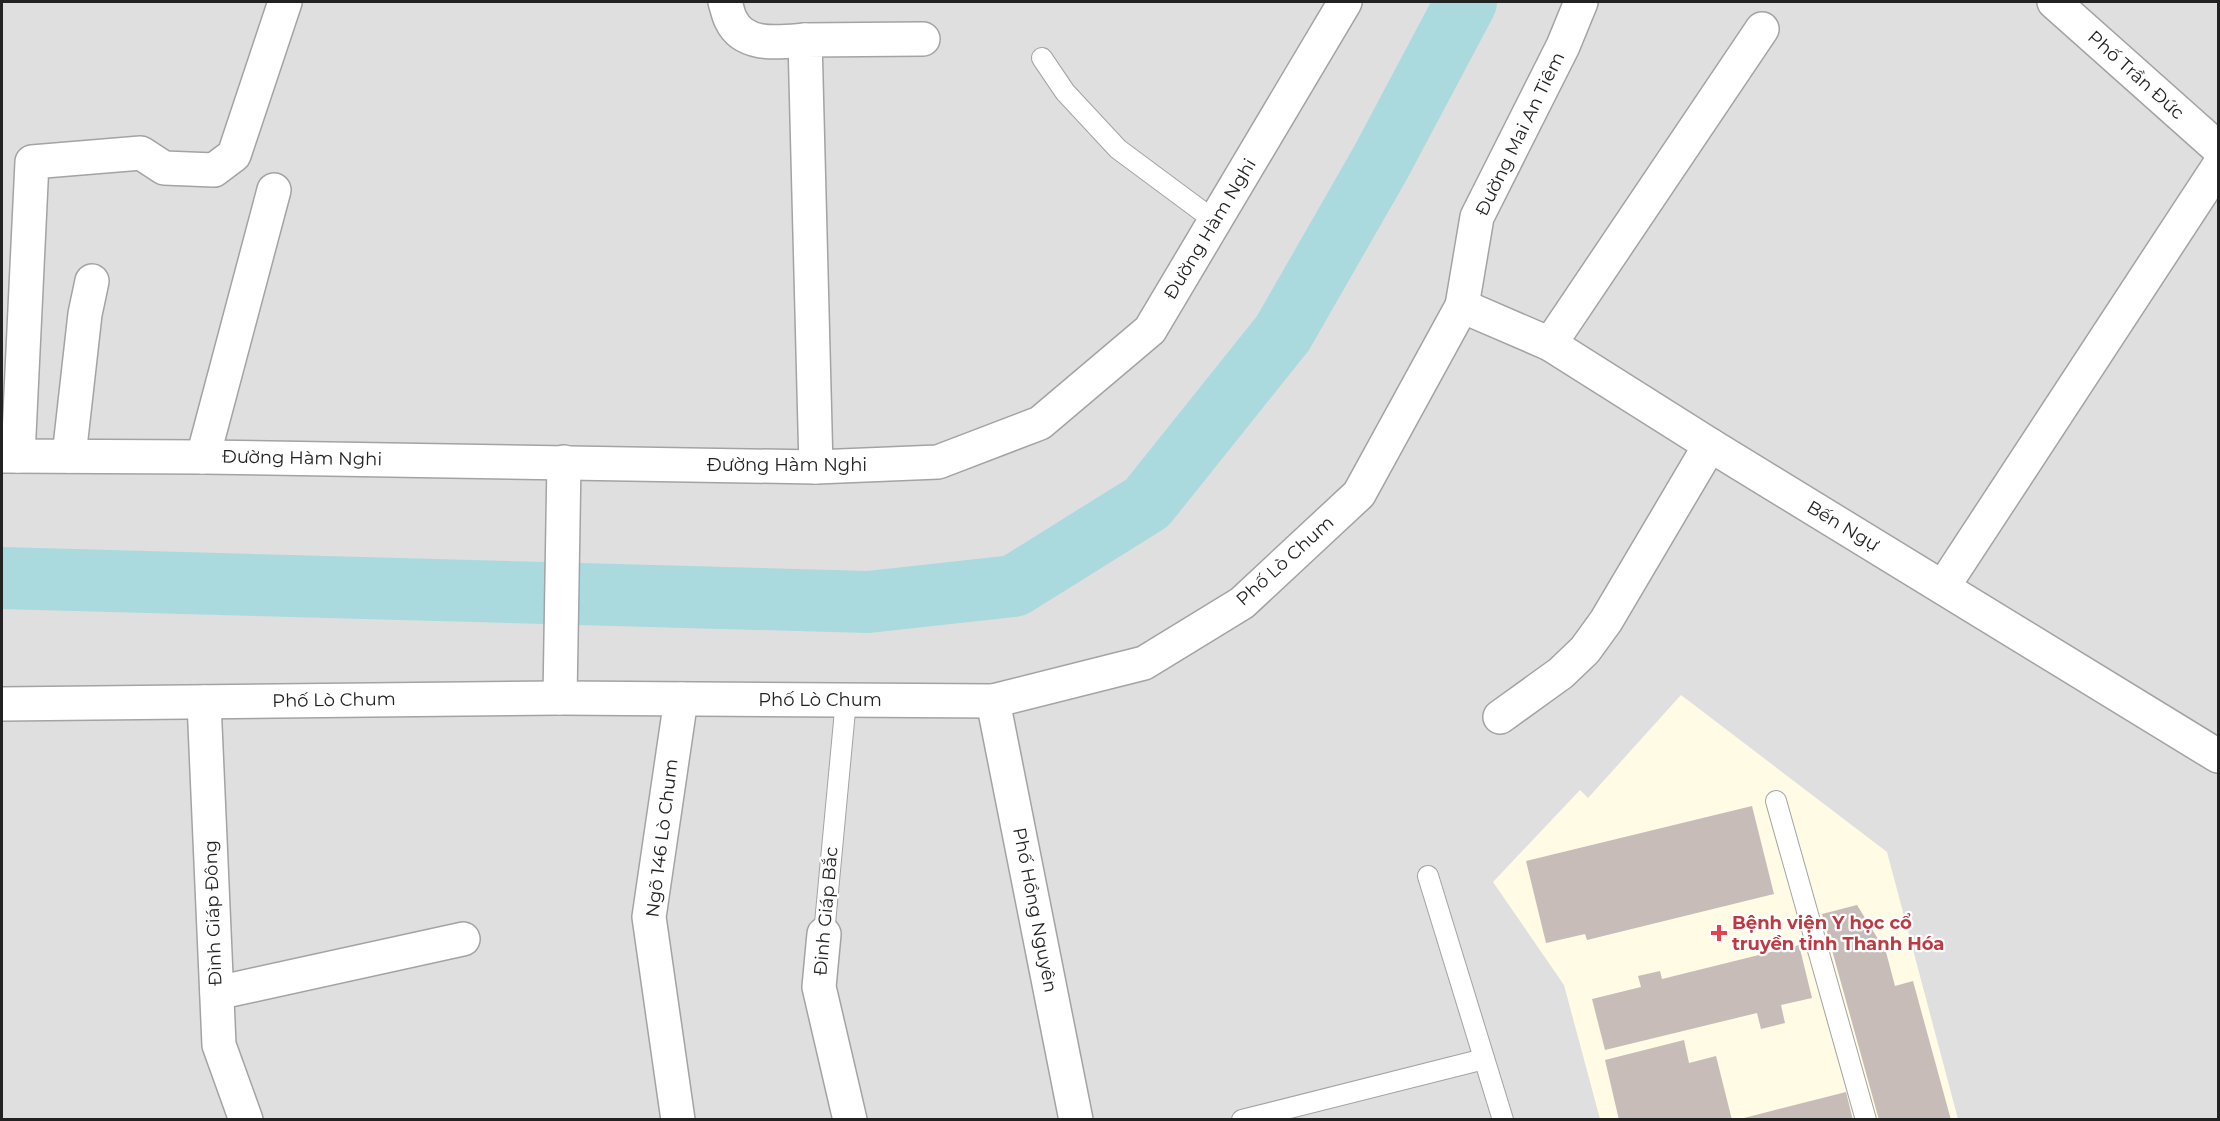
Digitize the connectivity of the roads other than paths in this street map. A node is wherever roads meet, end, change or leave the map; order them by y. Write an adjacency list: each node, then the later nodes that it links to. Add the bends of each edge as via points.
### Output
1 (285, 2): 18 (street, via 234,155 214,170 164,168 141,153 33,162)
2 (725, 2): 8 (street, via 731,21 742,35 771,43)
3 (1346, 2): 13 (street, Đường Hàm Nghi)
4 (1581, 2): 15 (street, Đường Mai An Tiêm, via 1477,217)
5 (2054, 2): 10 (street, Phố Trần Đức)
6 (1762, 29): 16 (street)
7 (923, 39): 8 (street)
8 (805, 40): 22 (street)
9 (1042, 58): 13 (lane, via 1065,92 1119,149)
10 (2218, 148)
11 (2218, 167): 23 (street)
12 (274, 189): 20 (street)
13 (1215, 221): 22 (street, Đường Hàm Nghi, via 1150,330 1040,423 938,462)
14 (92, 281): 19 (street)
15 (1462, 306): 16 (street, Bến Ngự); 27 (street, Phố Lò Chum, via 1359,494 1242,603 1144,663)
16 (1551, 344): 17 (street, Bến Ngự)
17 (1710, 445): 23 (street, Bến Ngự); 30 (street, via 1585,650 1561,673)
18 (10, 456): 19 (street, Đường Hàm Nghi)
19 (69, 456): 20 (street, Đường Hàm Nghi)
20 (203, 457): 21 (street, Đường Hàm Nghi)
21 (564, 462): 22 (street, Đường Hàm Nghi); 24 (street)
22 (816, 468)
23 (1943, 587): 31 (street, Bến Ngự)
24 (560, 698): 25 (street, Phố Lò Chum); 28 (street, Phố Lò Chum)
25 (681, 699): 26 (street, Phố Lò Chum); 39 (street, Ngõ 146 Lò Chum, via 649,917)
26 (846, 700): 27 (street, Phố Lò Chum); 34 (lane, Đinh Giáp Bắc)
27 (993, 701): 41 (street, Phố Hồng Nguyên)
28 (204, 702): 29 (street, Phố Lò Chum); 36 (street, Đình Giáp Đông)
29 (2, 704)
30 (1500, 717)
31 (2218, 756)
32 (1776, 801): 44 (lane)
33 (1428, 876): 37 (lane)
34 (824, 934): 40 (street, Đinh Giáp Bắc, via 819,987)
35 (464, 939): 36 (street)
36 (217, 993): 38 (street, Đình Giáp Đông, via 219,1045)
37 (1484, 1059): 42 (lane); 43 (lane)
38 (246, 1119)
39 (678, 1119)
40 (850, 1119)
41 (1076, 1119)
42 (1242, 1119)
43 (1503, 1119)
44 (1866, 1119)

